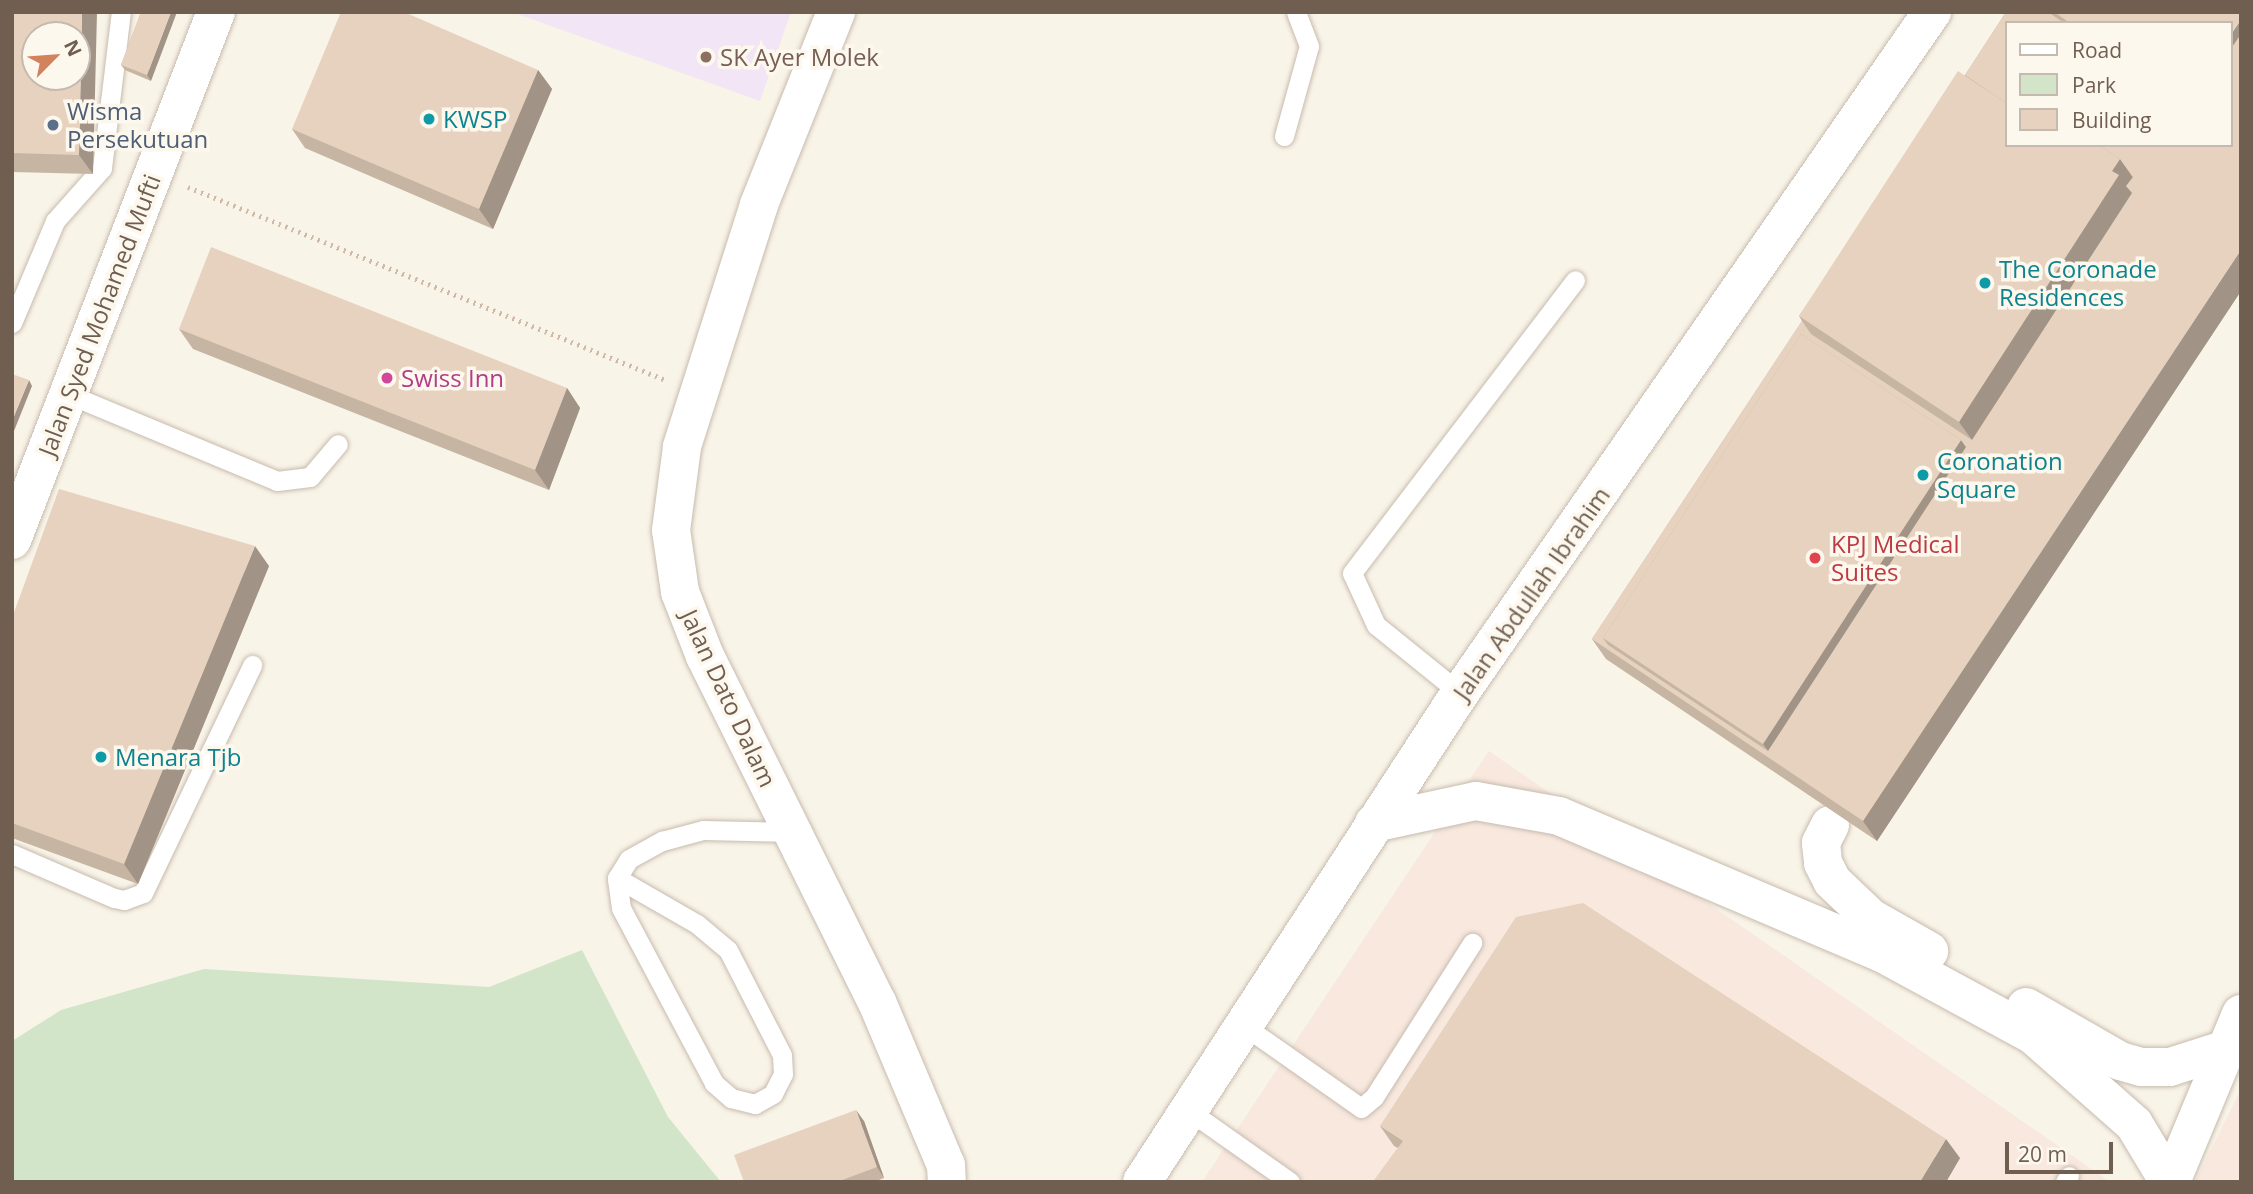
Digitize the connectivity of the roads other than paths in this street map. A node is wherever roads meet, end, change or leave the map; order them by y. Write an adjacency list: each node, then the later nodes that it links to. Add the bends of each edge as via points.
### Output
1 (121, 12): 8 (lane, via 102,168 55,221)
2 (216, 12): 9 (street, Jalan Syed Mohamed Mufti)
3 (836, 12): 16 (street, Jalan Dato Dalam, via 759,205 699,393 682,447 671,530 680,592 705,656)
4 (1296, 12): 6 (lane, via 1309,46)
5 (1932, 12): 13 (street, Jalan Abdullah Ibrahim)
6 (1284, 136)
7 (1575, 280): 13 (lane, via 1352,573 1376,625)
8 (12, 323)
9 (68, 394): 10 (lane, via 277,481 310,477); 11 (street, Jalan Syed Mohamed Mufti)
10 (338, 444)
11 (12, 540)
12 (252, 665): 17 (lane, via 143,892 124,900 114,898)
13 (1460, 693): 14 (street, Jalan Abdullah Ibrahim)
14 (1374, 823): 20 (street, Jalan Abdullah Ibrahim); 26 (street, via 1476,801 1559,816 1884,954 2033,1035 2134,1124)
15 (1830, 825): 21 (street, via 1821,843 1823,863 1832,881 1871,918 2120,1061 2170,1067)
16 (793, 832): 18 (lane, via 704,830 629,859); 23 (street, Jalan Dato Dalam)
17 (12, 854)
18 (617, 878): 18 (lane, via 621,908 714,1083 731,1098 755,1104 773,1094 783,1074 782,1055 728,950 697,925)
19 (1472, 943): 20 (lane, via 1374,1097 1362,1108)
20 (1243, 1025): 22 (street, Jalan Abdullah Ibrahim)
21 (2233, 1051): 26 (street)
22 (1188, 1110): 24 (street, Jalan Abdullah Ibrahim); 25 (lane)
23 (956, 1176)
24 (1142, 1182)
25 (1290, 1182)
26 (2170, 1182)

